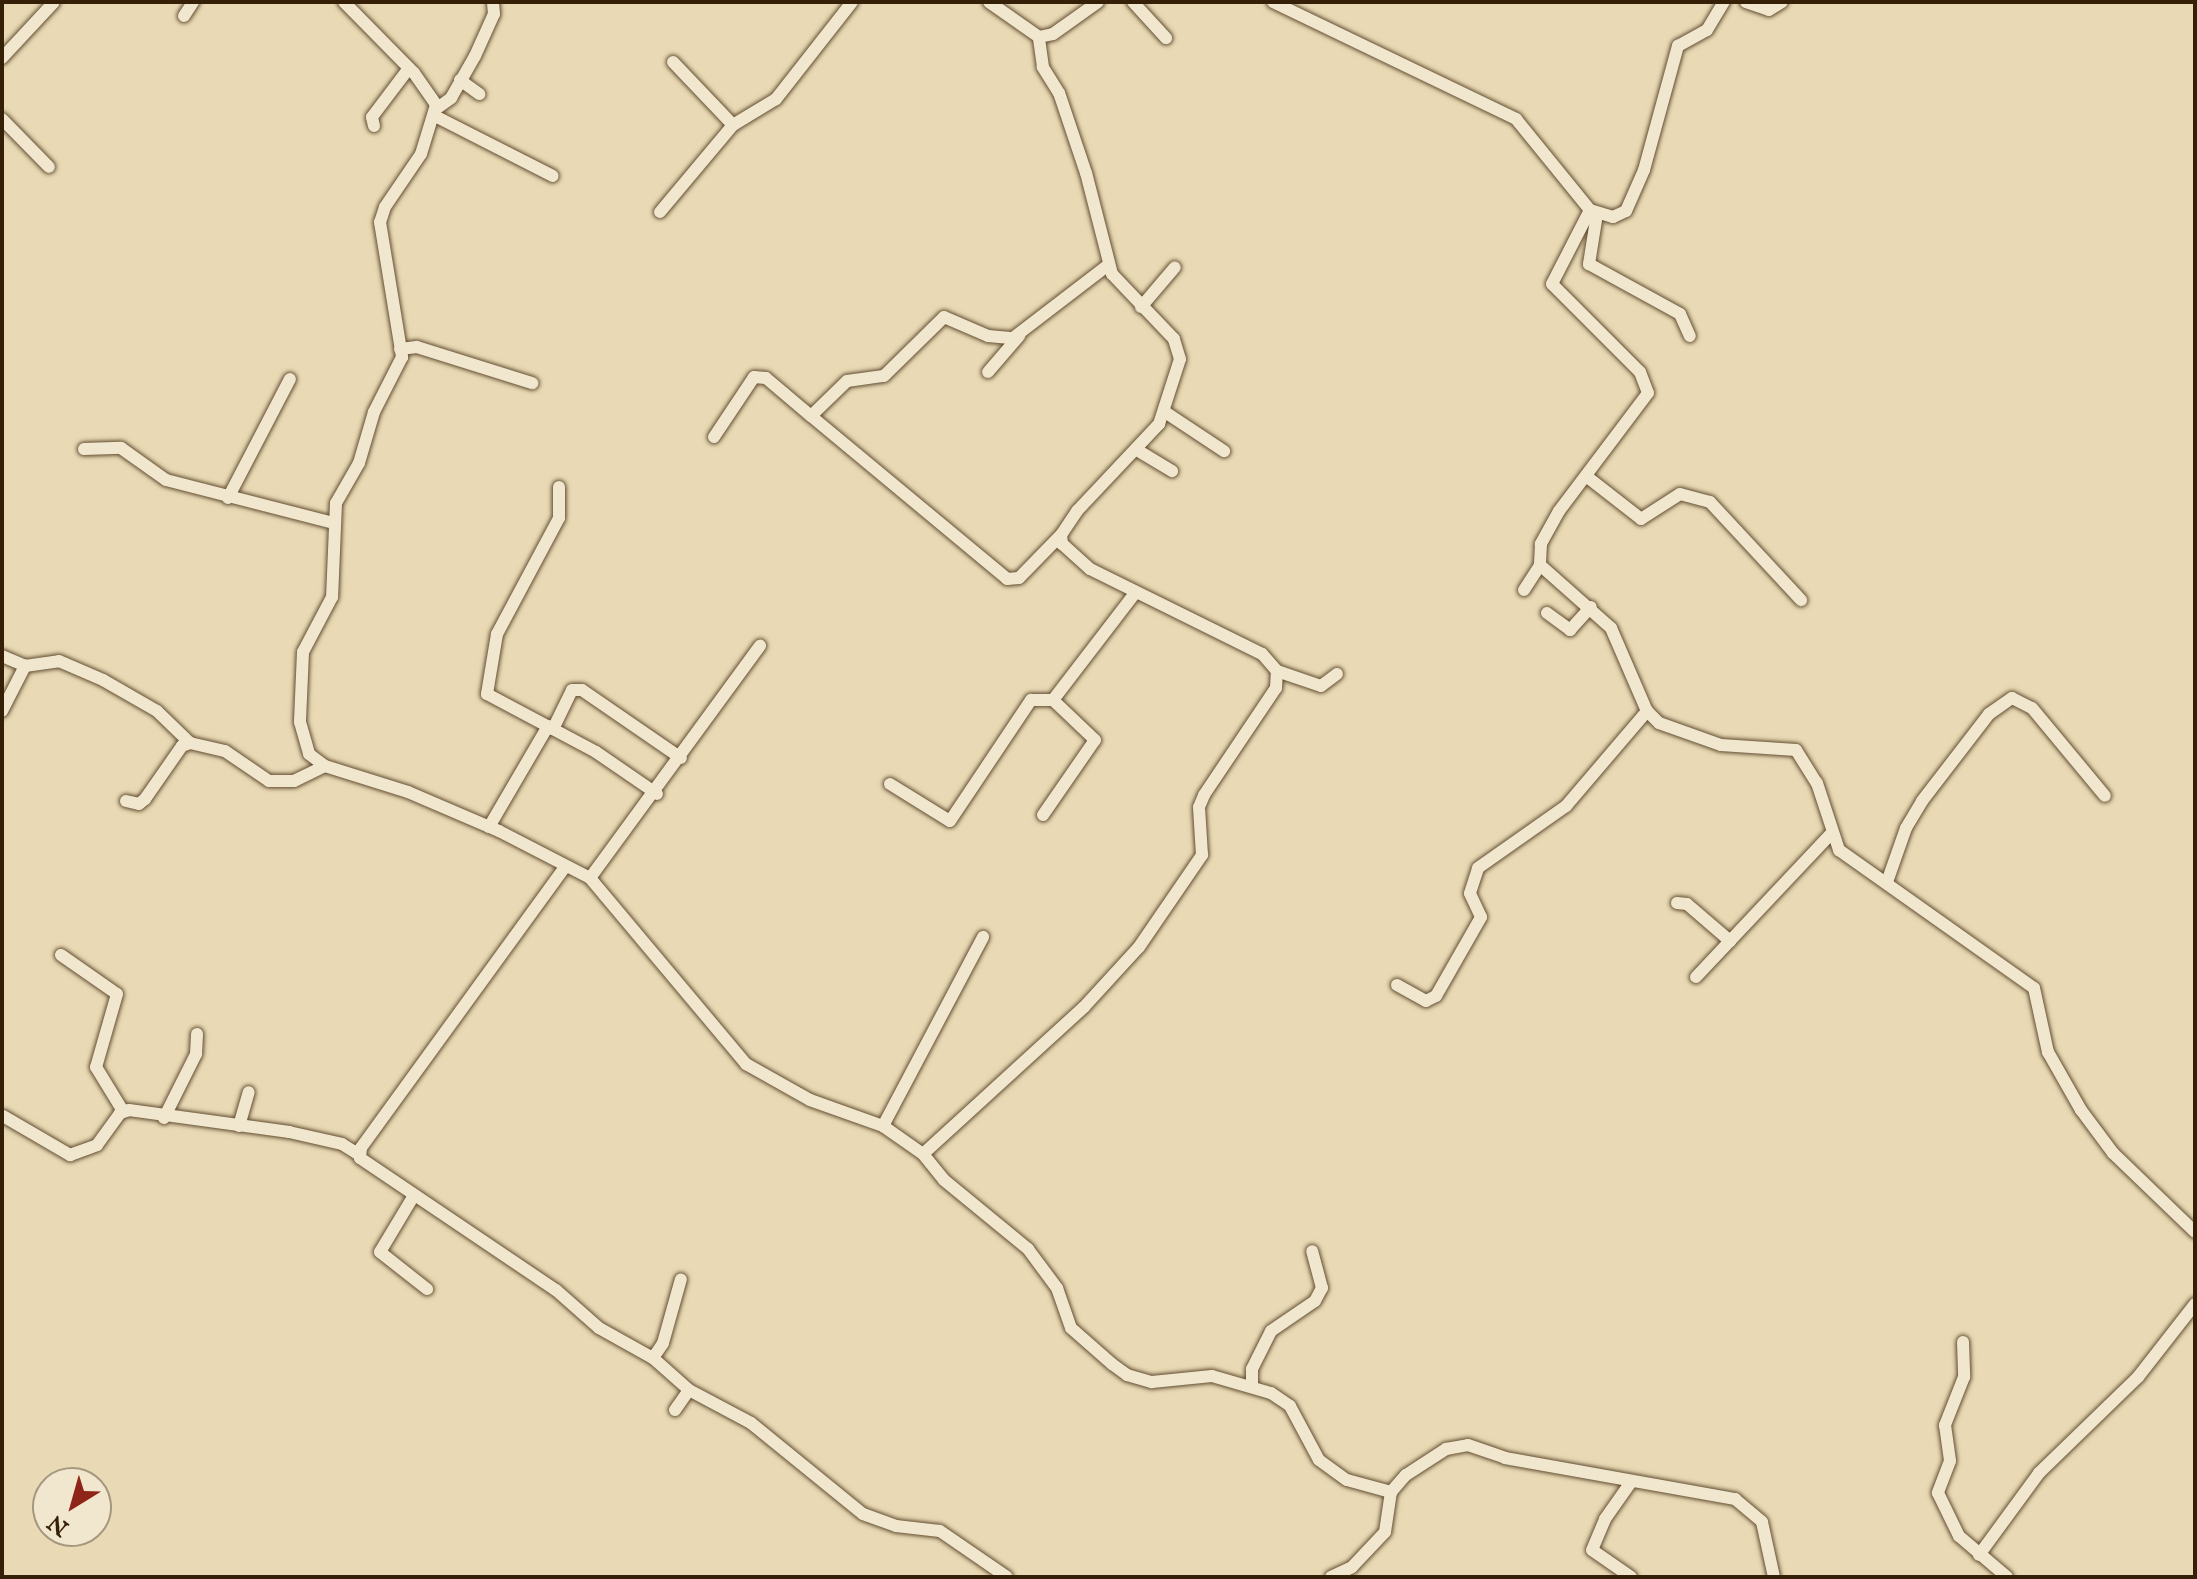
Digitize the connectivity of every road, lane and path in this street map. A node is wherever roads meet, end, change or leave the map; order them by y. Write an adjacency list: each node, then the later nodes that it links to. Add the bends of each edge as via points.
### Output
1 (54, 2): 16 (street)
2 (193, 2): 13 (street)
3 (344, 2): 18 (street)
4 (493, 2): 19 (street, via 489,27)
5 (852, 2): 23 (street, via 776,99)
6 (989, 2): 14 (street)
7 (1098, 2): 14 (street, via 1053,34)
8 (1133, 2): 15 (street)
9 (1273, 2): 28 (street, via 1516,119)
10 (1724, 2): 28 (street, via 1707,30 1681,42 1676,51 1644,170 1626,211 1618,217)
11 (1746, 2): 12 (street, via 1769,10)
12 (1782, 2)
13 (184, 16)
14 (1039, 37): 29 (street, via 1043,67 1059,93 1086,173)
15 (1166, 38)
16 (2, 58)
17 (673, 62): 23 (street)
18 (409, 68): 21 (street, via 429,91); 24 (street, via 375,112)
19 (460, 80): 20 (street); 21 (street)
20 (479, 94)
21 (435, 113): 26 (street); 34 (street, via 421,154 380,222)
22 (2, 119): 25 (street)
23 (733, 125): 27 (street)
24 (374, 126)
25 (49, 167)
26 (553, 176)
27 (660, 212)
28 (1593, 212): 33 (street, via 1589,264 1680,314); 45 (street, via 1552,284 1640,372 1648,393)
29 (1108, 265): 31 (street); 32 (street)
30 (1175, 267): 31 (street)
31 (1141, 307): 38 (street, via 1168,332 1179,353)
32 (1021, 333): 35 (street); 39 (street, via 1002,339 944,317 884,376 847,381)
33 (1690, 336)
34 (400, 349): 37 (street, via 417,347); 48 (street, via 398,370 374,412 365,449 336,503)
35 (988, 372)
36 (290, 379): 47 (street)
37 (532, 383)
38 (1165, 412): 42 (street); 43 (street)
39 (811, 416): 40 (street, via 759,376 748,384); 49 (street, via 1007,579 1019,578)
40 (714, 437)
41 (84, 449): 47 (street, via 121,448 166,480)
42 (1137, 450): 44 (street); 49 (street, via 1104,480)
43 (1224, 451)
44 (1172, 471)
45 (1586, 476): 50 (street, via 1541,544); 53 (street, via 1641,519 1680,494 1710,502)
46 (559, 487): 64 (street, via 559,518 497,634 486,686 491,698)
47 (228, 498): 48 (street)
48 (333, 523): 67 (street, via 332,597 303,652 300,692 302,741 310,756)
49 (1061, 535): 52 (street, via 1066,551)
50 (1540, 565): 51 (street); 54 (street)
51 (1524, 590)
52 (1136, 592): 59 (street, via 1262,654); 61 (street)
53 (1801, 600)
54 (1591, 607): 55 (street, via 1570,630); 63 (street, via 1611,628)
55 (1547, 613)
56 (760, 646): 66 (street)
57 (2, 656): 58 (street)
58 (25, 666): 62 (street); 65 (street, via 59,661 103,680 157,711)
59 (1277, 671): 60 (street, via 1321,686); 92 (street, via 1271,700 1199,807 1202,855 1139,947 1084,1007)
60 (1337, 674)
61 (1053, 700): 68 (street, via 1031,700 950,821); 72 (street, via 1095,740)
62 (2, 711)
63 (1647, 711): 74 (street, via 1669,730 1692,738 1796,750 1817,783); 83 (street, via 1566,806 1478,868 1470,893 1481,917 1436,996 1426,1001)
64 (551, 728): 66 (street, via 572,690 582,690); 69 (street); 73 (street)
65 (190, 743): 67 (street, via 225,751 269,781 294,781); 71 (street, via 182,746 145,799 139,804)
66 (681, 758): 69 (street)
67 (325, 766): 73 (street, via 408,792)
68 (890, 784)
69 (657, 794): 76 (street)
70 (2105, 796): 77 (street, via 2032,708 2012,698 1989,714 1922,801)
71 (126, 801)
72 (1043, 815)
73 (489, 827): 75 (street)
74 (1830, 835): 77 (street, via 1845,856); 80 (street)
75 (565, 867): 76 (street); 91 (street)
76 (590, 878): 90 (street, via 746,1064 810,1100)
77 (1887, 882): 94 (street, via 2034,988 2048,1052 2081,1110 2113,1153)
78 (1677, 903): 80 (street, via 1687,904)
79 (983, 937): 90 (street)
80 (1730, 941): 82 (street)
81 (61, 955): 86 (street, via 117,994 96,1067)
82 (1696, 977)
83 (1397, 985)
84 (197, 1034): 88 (street, via 196,1054)
85 (249, 1092): 89 (street)
86 (123, 1111): 87 (street, via 97,1145 70,1155); 88 (street)
87 (3, 1116)
88 (164, 1118): 89 (street)
89 (239, 1126): 91 (street, via 317,1138)
90 (883, 1126): 92 (street)
91 (358, 1154): 93 (street)
92 (923, 1154): 101 (street, via 944,1180 1028,1249 1057,1288 1071,1328 1127,1375 1165,1382 1212,1376)
93 (413, 1197): 97 (street, via 380,1252); 100 (street, via 556,1290 599,1328)
94 (2195, 1232)
95 (1312, 1251): 101 (street, via 1322,1288 1315,1301 1271,1331 1252,1369)
96 (681, 1279): 100 (street, via 663,1343)
97 (427, 1289)
98 (2195, 1304): 106 (street, via 2138,1377 2039,1473)
99 (1963, 1342): 106 (street, via 1964,1377 1947,1409 1951,1450 1938,1493 1959,1536)
100 (653, 1358): 102 (street)
101 (1252, 1385): 105 (street, via 1290,1406 1311,1451 1333,1471)
102 (689, 1390): 103 (street); 107 (street, via 751,1423 874,1520 940,1531)
103 (675, 1410)
104 (1631, 1482): 105 (street, via 1457,1446 1406,1475); 109 (street, via 1605,1519 1592,1550); 110 (street, via 1719,1493 1747,1507 1766,1532)
105 (1391, 1492): 108 (street, via 1385,1532 1352,1567)
106 (1979, 1555): 111 (street)
107 (1007, 1577)
108 (1331, 1577)
109 (1631, 1577)
110 (1774, 1577)
111 (2007, 1577)

